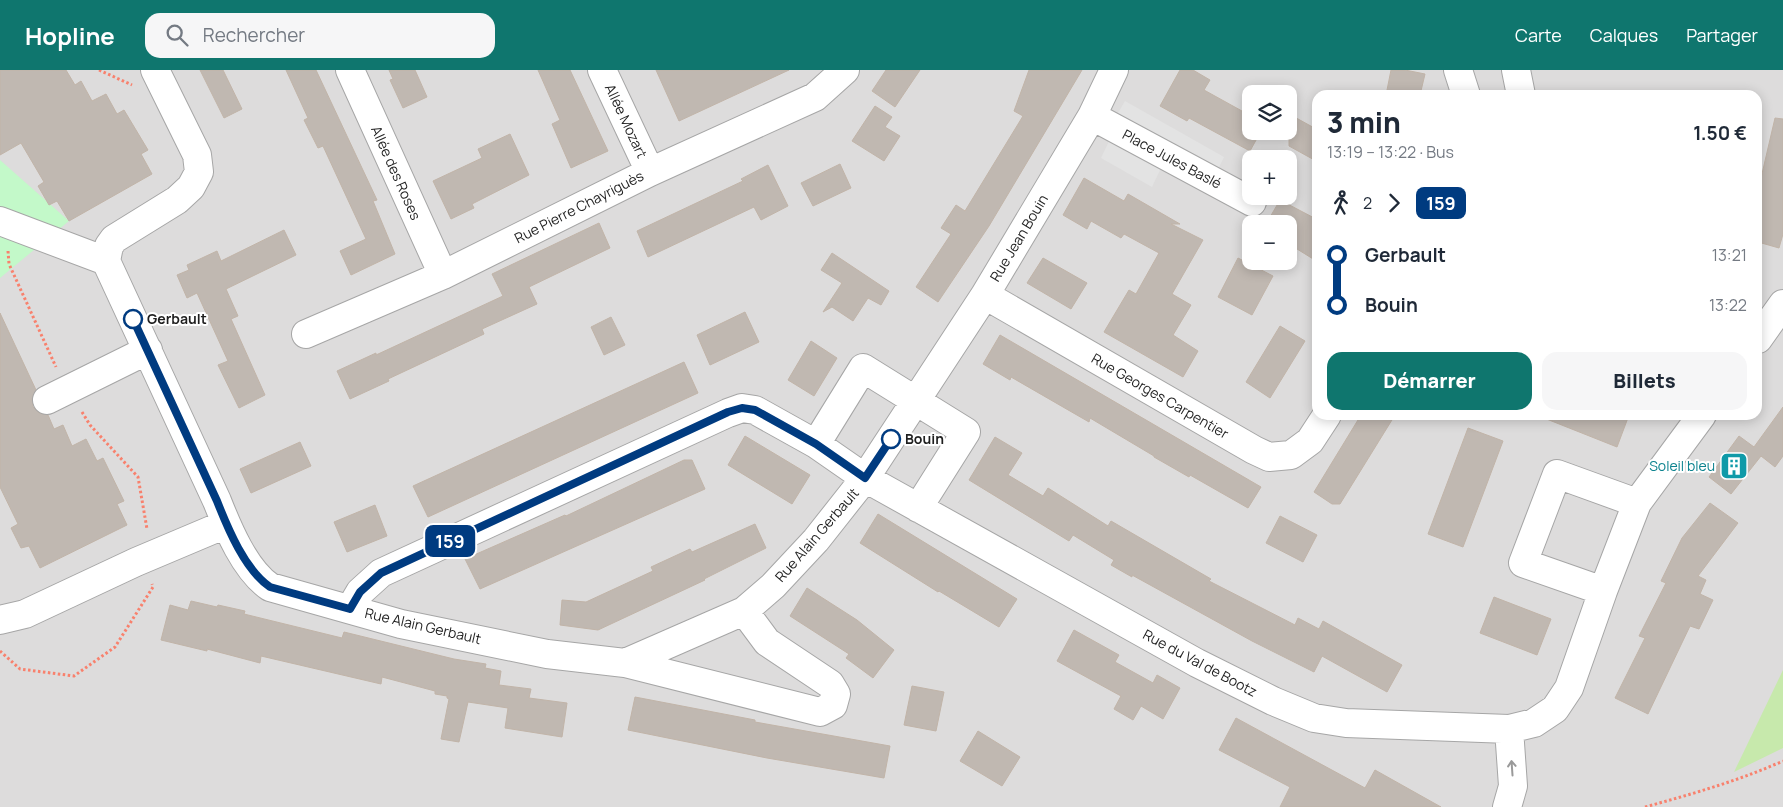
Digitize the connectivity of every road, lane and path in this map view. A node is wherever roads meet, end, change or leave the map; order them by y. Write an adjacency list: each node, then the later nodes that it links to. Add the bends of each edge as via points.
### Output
1 (99, 70): 8 (path)
2 (350, 70): 16 (street, Allée des Roses)
3 (602, 70): 12 (street, Allée Mozart)
4 (845, 70): 12 (street, Rue Pierre Chayriguès, via 815,97)
5 (1114, 70): 11 (street, Rue Jean Bouin)
6 (1458, 70): 9 (street)
7 (1516, 70): 10 (street)
8 (147, 79): 15 (street, via 197,155 199,172 191,187 177,200 114,239)
9 (1464, 90)
10 (1520, 90)
11 (1092, 116): 13 (street, Place Jules Baslé); 17 (street, Rue Jean Bouin)
12 (650, 172): 16 (street, Rue Pierre Chayriguès)
13 (1242, 197)
14 (3, 223): 15 (street); 22 (path, via 9,264)
15 (106, 261): 21 (street, Rue Alain Gerbault)
16 (443, 275): 20 (street, Rue Pierre Chayriguès)
17 (985, 295): 23 (street, Rue Jean Bouin); 24 (street, Rue Georges Carpentier, via 1269,457 1291,455 1310,441)
18 (1783, 304): 19 (street)
19 (1762, 333)
20 (306, 334)
21 (148, 350): 22 (street); 30 (street, Rue Alain Gerbault)
22 (57, 395): 31 (path, via 90,424 138,477)
23 (916, 401): 26 (street, via 863,368); 27 (street, Rue Jean Bouin); 29 (street, via 966,432)
24 (1324, 420)
25 (1698, 420): 28 (street, Rue du Val de Bootz)
26 (816, 444): 27 (street, Rue du Val de Bootz); 33 (street, Rue du Val de Bootz, via 755,410 742,408 728,412 381,573 360,592)
27 (865, 478): 29 (street, Rue du Val de Bootz); 34 (street, Rue Alain Gerbault, via 810,546 773,586)
28 (1637, 503): 32 (street, Rue du Val de Bootz); 32 (street, via 1557,474 1524,563)
29 (918, 508): 38 (street, Rue du Val de Bootz, via 1196,663 1314,718 1346,723)
30 (226, 524): 31 (street); 33 (street, Rue Alain Gerbault, via 248,563 260,580 270,587)
31 (152, 555): 35 (street, via 26,614); 36 (path, via 152,587 115,647 74,676 20,669)
32 (1603, 591): 38 (street, Rue du Val de Bootz, via 1569,688 1555,709 1534,723)
33 (350, 609): 37 (street, Rue Alain Gerbault, via 401,624 547,654)
34 (744, 611): 37 (street, Rue Alain Gerbault); 37 (street, Rue Alain Gerbault, via 767,642 830,684 836,694 833,705 820,712)
35 (0, 620)
36 (0, 650)
37 (625, 663)
38 (1509, 729): 40 (street, one-way to 38, via 1513,786)
39 (1783, 761): 41 (path, via 1735,781)
40 (1507, 807)
41 (1645, 807)

